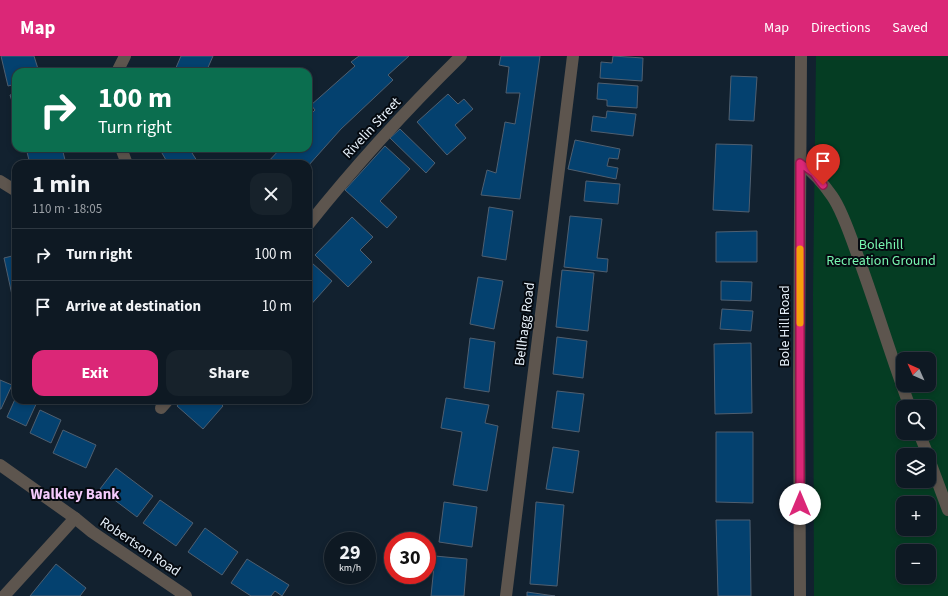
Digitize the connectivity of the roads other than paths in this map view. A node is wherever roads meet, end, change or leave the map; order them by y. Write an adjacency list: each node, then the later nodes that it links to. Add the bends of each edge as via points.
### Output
1 (125, 56): 5 (street)
2 (461, 56): 9 (street, Rivelin Street, via 343,181)
3 (572, 56): 17 (street, Bellhagg Road)
4 (801, 56): 6 (street, Bole Hill Road)
5 (119, 68)
6 (800, 163): 10 (street, via 814,173 832,197 848,231); 18 (street, Bole Hill Road)
7 (0, 181): 8 (street)
8 (12, 188)
9 (312, 220)
10 (907, 400)
11 (0, 465): 14 (street, Robertson Road)
12 (936, 478): 13 (street)
13 (948, 510)
14 (75, 518): 15 (street); 16 (street, Robertson Road)
15 (4, 596)
16 (186, 596)
17 (506, 596)
18 (800, 596)

